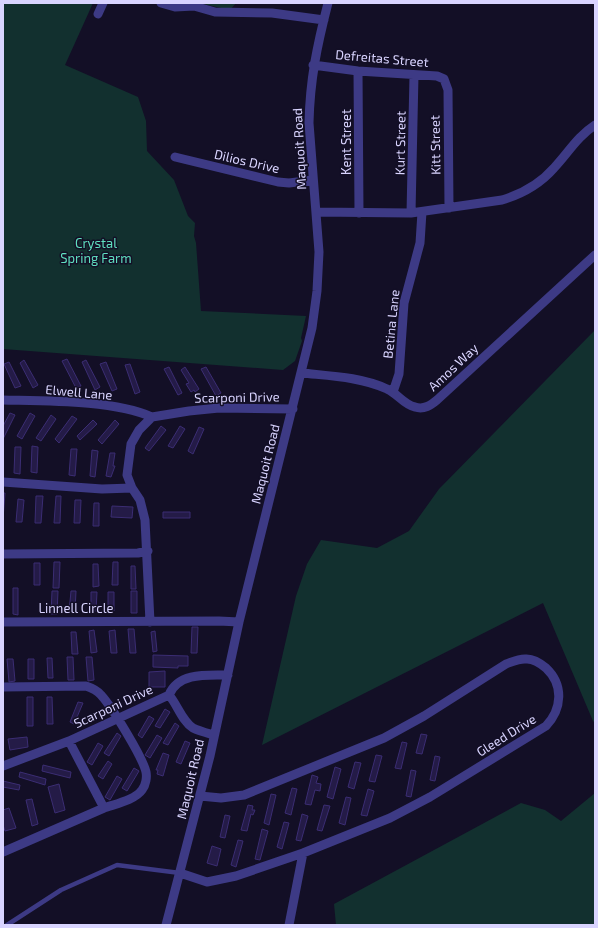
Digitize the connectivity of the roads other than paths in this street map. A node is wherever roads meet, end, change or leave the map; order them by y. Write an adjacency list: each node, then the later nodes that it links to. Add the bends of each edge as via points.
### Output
1 (103, 3): 4 (street)
2 (161, 3): 5 (street, via 175,7 194,6 215,12 272,13)
3 (328, 3): 5 (street, Maquoit Road)
4 (98, 14)
5 (324, 20): 6 (street, Maquoit Road)
6 (313, 65): 7 (street, Defreitas Street); 12 (street, Maquoit Road, via 309,123)
7 (358, 71): 8 (street, Defreitas Street); 15 (street, Kent Street)
8 (414, 75): 9 (street, Defreitas Street, via 438,76); 17 (street, Kurt Street)
9 (446, 82): 13 (street, Kitt Street)
10 (595, 125): 13 (street, via 553,170 529,189 502,200)
11 (175, 157): 12 (street, Dilios Drive, via 278,182)
12 (313, 180): 14 (street, Maquoit Road)
13 (450, 208): 16 (street)
14 (316, 212): 15 (street); 19 (street, Maquoit Road, via 319,252 317,291)
15 (359, 212): 17 (street)
16 (422, 212): 17 (street); 20 (street, Betina Lane, via 420,243 404,303 399,374)
17 (411, 213)
18 (595, 255): 20 (street, Amos Way, via 431,405 423,408 414,407)
19 (302, 373): 20 (street, Amos Way, via 368,383); 22 (street, Maquoit Road)
20 (393, 392)
21 (3, 400): 23 (street, Elwell Lane, via 110,407)
22 (292, 409): 23 (street, Scarponi Drive, via 219,408 189,410); 30 (street, Maquoit Road)
23 (152, 417): 25 (street, via 139,430 131,444 126,475)
24 (3, 482): 25 (street, via 102,489)
25 (132, 488): 26 (street, via 144,509)
26 (148, 551): 27 (street); 29 (street)
27 (3, 554)
28 (3, 622): 29 (street, Linnell Circle)
29 (150, 622): 30 (street, Linnell Circle)
30 (239, 622): 31 (street, Maquoit Road)
31 (228, 675): 33 (street, via 189,677 176,684); 35 (street, Maquoit Road)
32 (3, 687): 34 (street, via 94,688 101,694)
33 (169, 695): 34 (street, Scarponi Drive); 35 (street, Scarponi Drive, via 186,723)
34 (116, 718): 36 (street, Scarponi Drive); 39 (street, via 142,762 146,771 146,781 142,790 130,798)
35 (214, 735): 38 (street, Maquoit Road)
36 (69, 741): 37 (street); 39 (street, Scarponi Drive)
37 (3, 766)
38 (200, 796): 41 (street, Gleed Drive, via 221,798 244,795 384,738 513,662 535,660 554,678 560,697 558,706 551,720 534,734 404,812); 42 (street, Maquoit Road)
39 (104, 808): 40 (street)
40 (3, 852)
41 (303, 853): 42 (street, Gleed Drive, via 222,880 207,882); 45 (street)
42 (180, 873): 43 (lane, via 117,865 61,890); 44 (street, Maquoit Road)
43 (7, 925)
44 (166, 925)
45 (289, 925)

